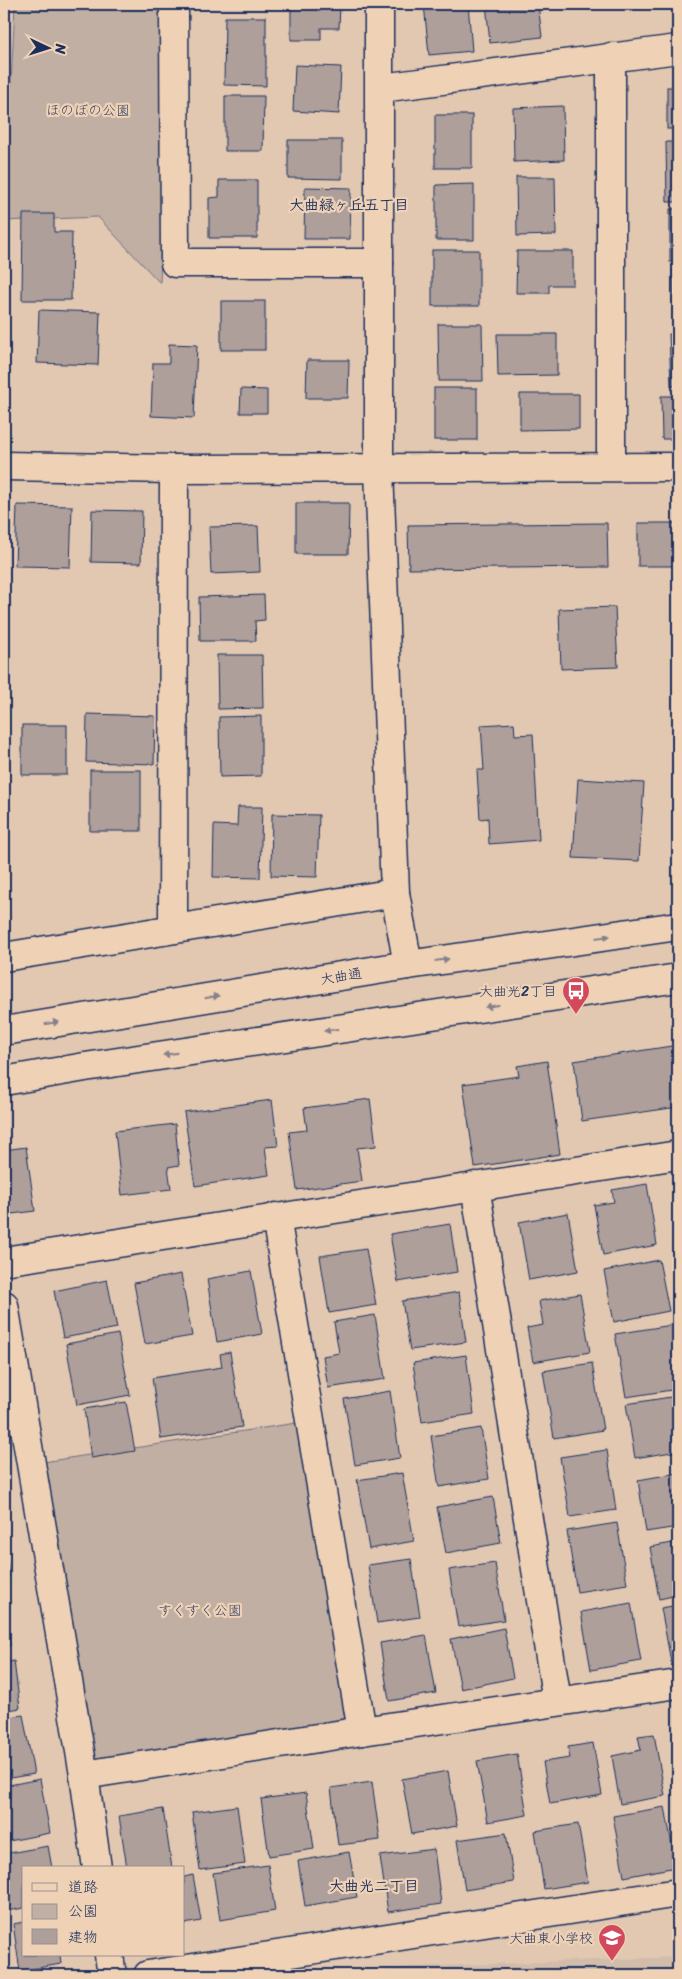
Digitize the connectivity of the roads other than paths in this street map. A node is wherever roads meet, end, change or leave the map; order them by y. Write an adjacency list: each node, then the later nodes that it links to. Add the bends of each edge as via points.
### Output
1 (174, 4): 6 (street, via 175,263)
2 (380, 4): 5 (street)
3 (678, 49): 4 (street)
4 (611, 57): 5 (street); 8 (street)
5 (381, 88): 6 (street)
6 (379, 263): 11 (street)
7 (4, 466): 10 (street)
8 (610, 466): 9 (street); 11 (street)
9 (678, 467)
10 (174, 469): 11 (street); 14 (street)
11 (379, 469): 12 (street)
12 (395, 893): 14 (street); 16 (street)
13 (678, 926): 16 (street, 大曲通, one-way to 13)
14 (173, 929): 15 (street)
15 (4, 957)
16 (408, 965): 18 (street, 大曲通, one-way to 16)
17 (678, 978): 19 (street, one-way to 19)
18 (4, 1031)
19 (4, 1081)
20 (678, 1159): 21 (street)
21 (475, 1186): 22 (street); 26 (street)
22 (276, 1217): 23 (street); 27 (street)
23 (4, 1261)
24 (4, 1305): 28 (street)
25 (678, 1684): 26 (street)
26 (557, 1701): 27 (street)
27 (362, 1731): 28 (street)
28 (84, 1775): 29 (street)
29 (97, 1866)
30 (678, 1893): 33 (street)
31 (109, 1956): 32 (street)
32 (112, 1975)
33 (148, 1975)

